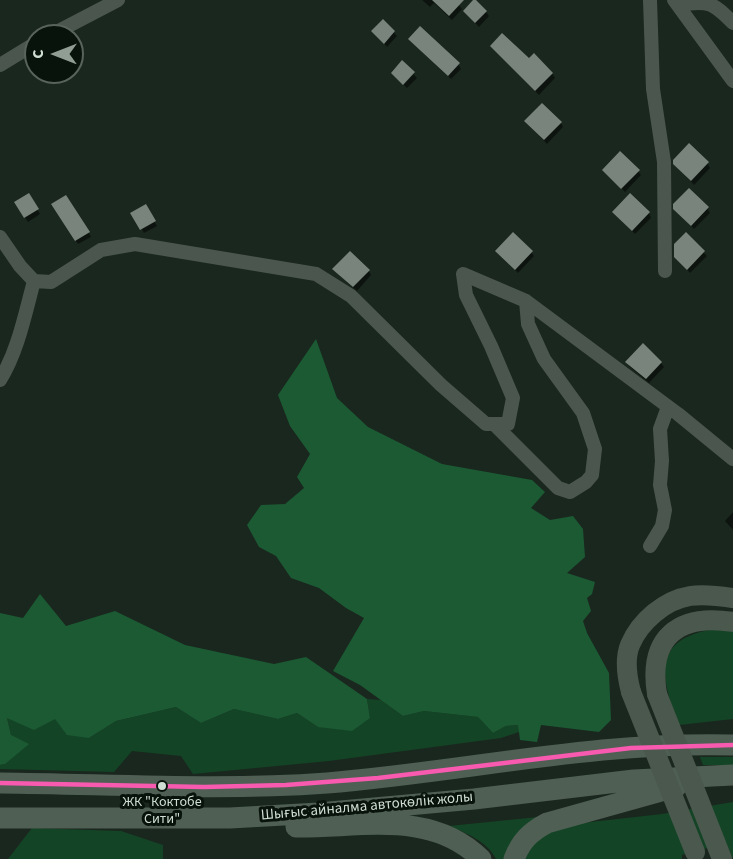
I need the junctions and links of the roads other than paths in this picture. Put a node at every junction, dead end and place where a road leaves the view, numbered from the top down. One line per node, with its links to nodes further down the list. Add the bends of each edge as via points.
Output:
1 (118, 0): 5 (street)
2 (650, 0): 10 (street, via 653,89 664,162)
3 (676, 3): 4 (street, via 708,1); 8 (street)
4 (733, 23)
5 (73, 24)
6 (24, 50): 7 (street)
7 (0, 65)
8 (733, 81)
9 (0, 237): 11 (street)
10 (665, 271)
11 (34, 281): 13 (street, via 7,369); 15 (street, via 51,282 100,250 135,244 316,274 351,296 441,385 486,424)
12 (526, 301): 14 (street); 15 (street, via 463,274 466,295 513,398 508,424); 15 (street, via 528,324 544,359 583,413 594,449 592,476 570,492 558,488)
13 (0, 380)
14 (668, 407): 16 (street); 17 (street, via 660,429 660,485 665,510 662,526)
15 (494, 424)
16 (733, 459)
17 (650, 546)
18 (733, 598): 27 (main road, bridge, via 690,597 653,613 630,645 627,661 630,692)
19 (733, 622): 30 (main road, bridge, via 705,620 678,628 666,638 654,664 657,694)
20 (733, 736): 21 (main road)
21 (687, 744): 22 (main road); 24 (main road, via 627,747 268,787)
22 (733, 745)
23 (726, 775): 26 (main road, Шығыс айналма автокөлік жолы); 29 (main road, via 547,823 520,844)
24 (0, 783)
25 (0, 818): 26 (main road, Шығыс айналма автокөлік жолы)
26 (230, 818): 28 (main road, via 294,827 419,826 453,837)
27 (696, 857)
28 (481, 859)
29 (514, 859)
30 (722, 859)

